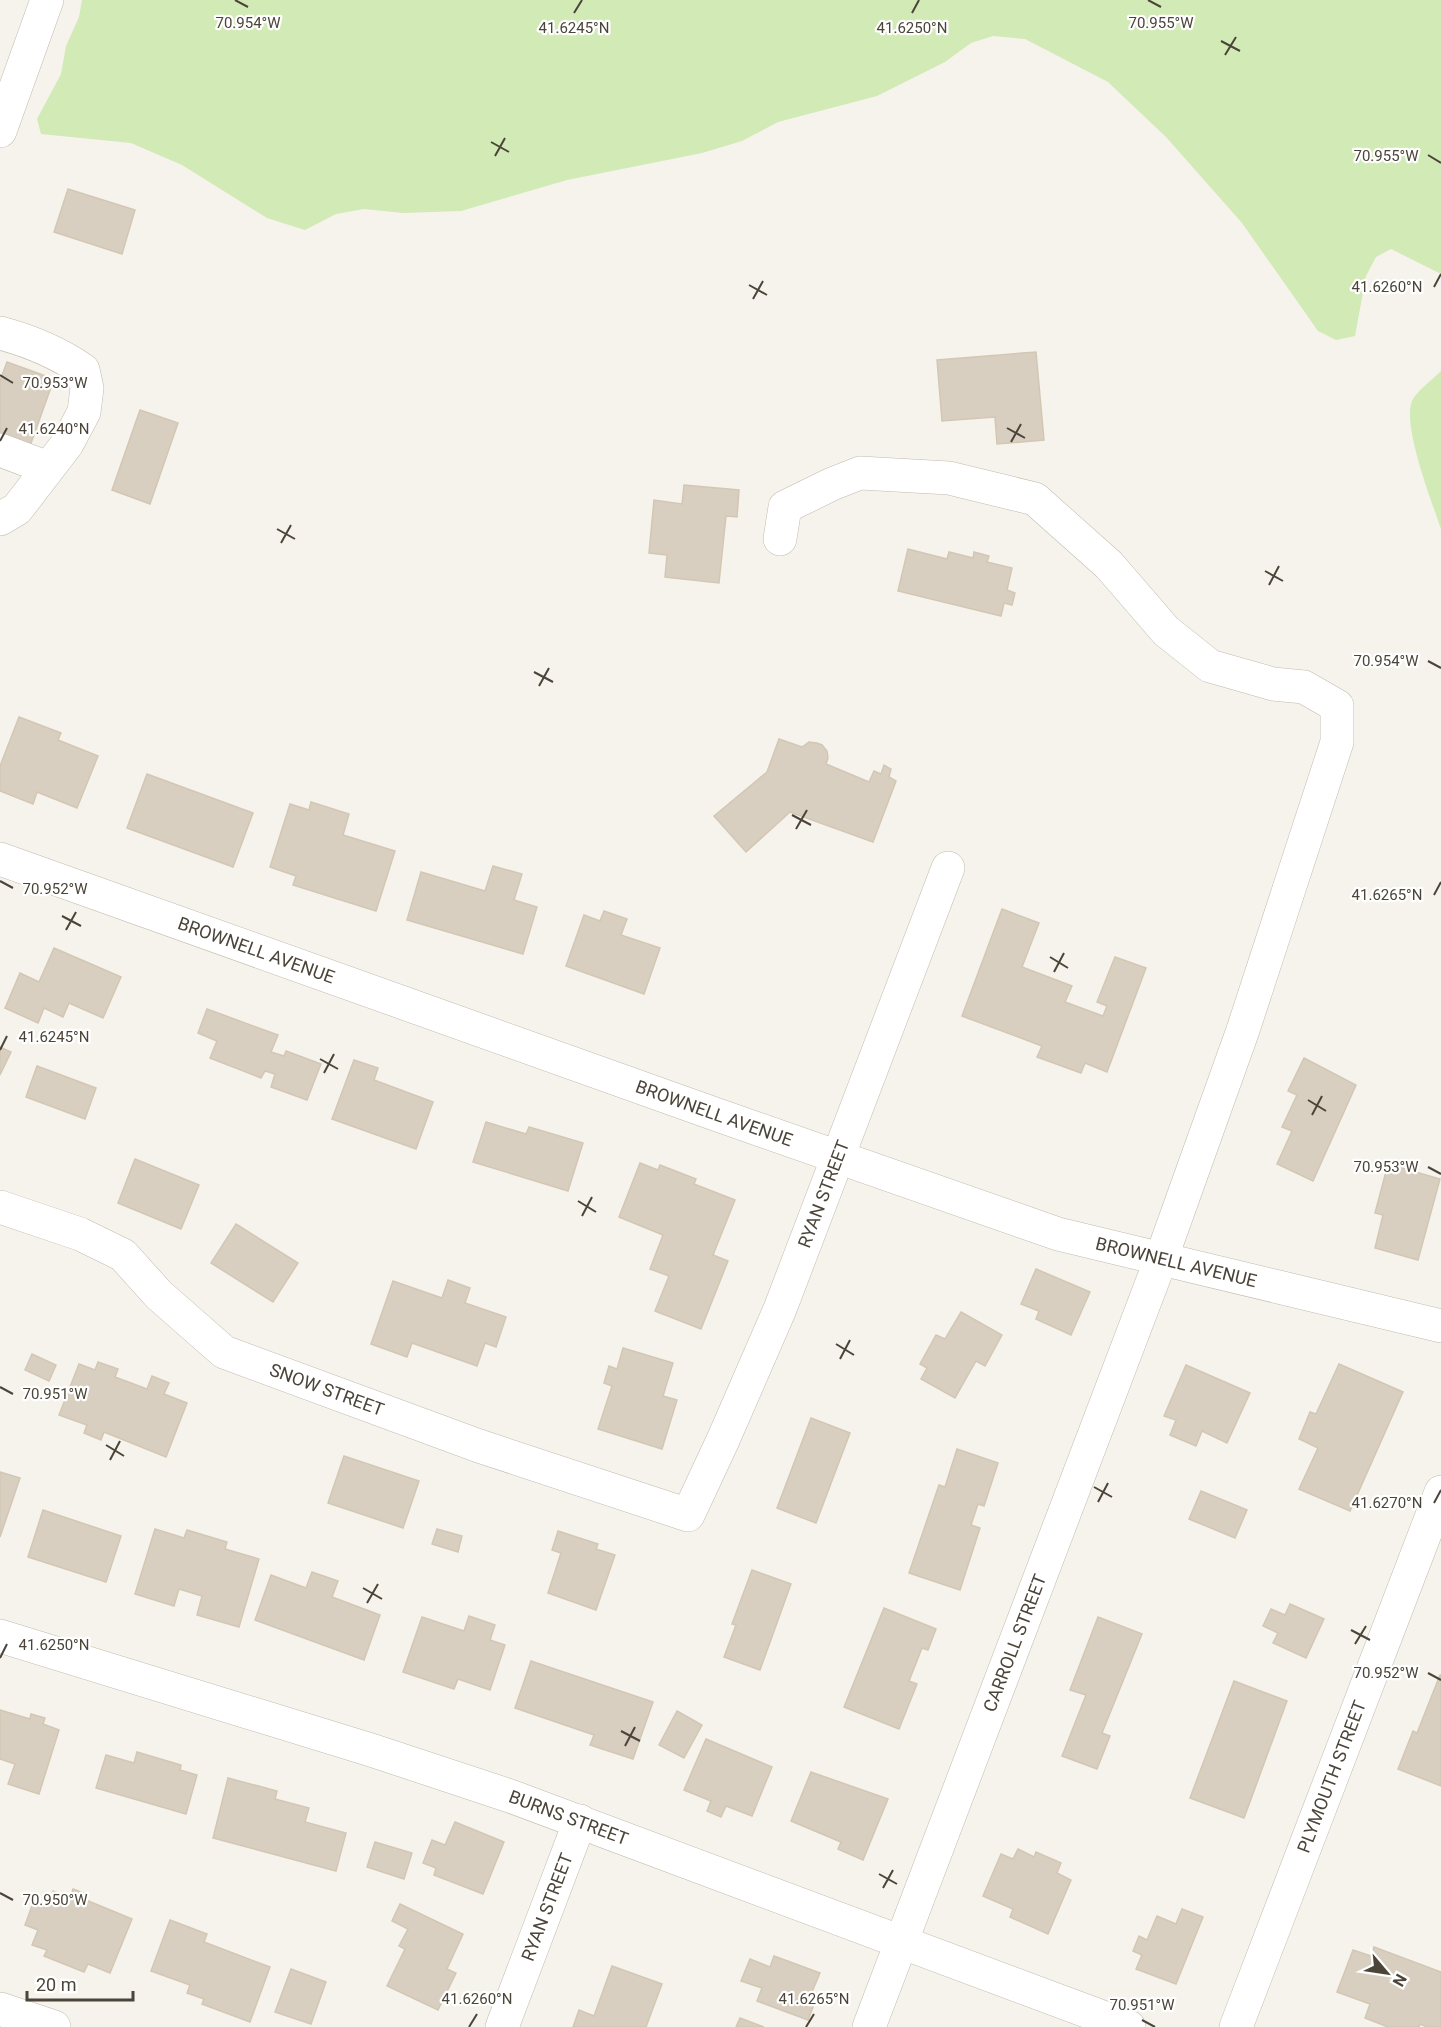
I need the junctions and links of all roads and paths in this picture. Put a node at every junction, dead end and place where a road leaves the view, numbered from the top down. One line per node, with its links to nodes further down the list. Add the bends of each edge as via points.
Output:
1 (47, 0): 2 (street)
2 (0, 131)
3 (0, 333): 5 (street, via 33,342 83,370 87,388 84,412 67,444)
4 (0, 450): 5 (street)
5 (48, 468): 6 (street, via 17,509)
6 (0, 519)
7 (780, 539): 12 (street, CARROLL STREET, via 785,507 860,473 949,478 1035,499 1109,565 1166,631 1210,666 1273,684 1304,687 1337,706 1337,742 1243,1030)
8 (0, 859): 10 (street, BROWNELL AVENUE)
9 (948, 868): 10 (street, RYAN STREET)
10 (837, 1156): 12 (street, BROWNELL AVENUE, via 1058,1234); 15 (street, RYAN STREET, via 766,1341)
11 (0, 1207): 15 (street, SNOW STREET, via 80,1234 123,1255 159,1295 224,1352 479,1446)
12 (1161, 1259): 13 (street, BROWNELL AVENUE); 18 (street, CARROLL STREET)
13 (1441, 1326)
14 (1441, 1492): 24 (street, PLYMOUTH STREET)
15 (688, 1515)
16 (0, 1636): 17 (street, BURNS STREET, via 371,1750)
17 (580, 1821): 18 (street, BURNS STREET); 21 (street, RYAN STREET)
18 (902, 1941): 22 (street, CARROLL STREET); 23 (street, BURNS STREET)
19 (0, 2009): 20 (street)
20 (54, 2027)
21 (502, 2027)
22 (869, 2027)
23 (1129, 2027)
24 (1236, 2027)

